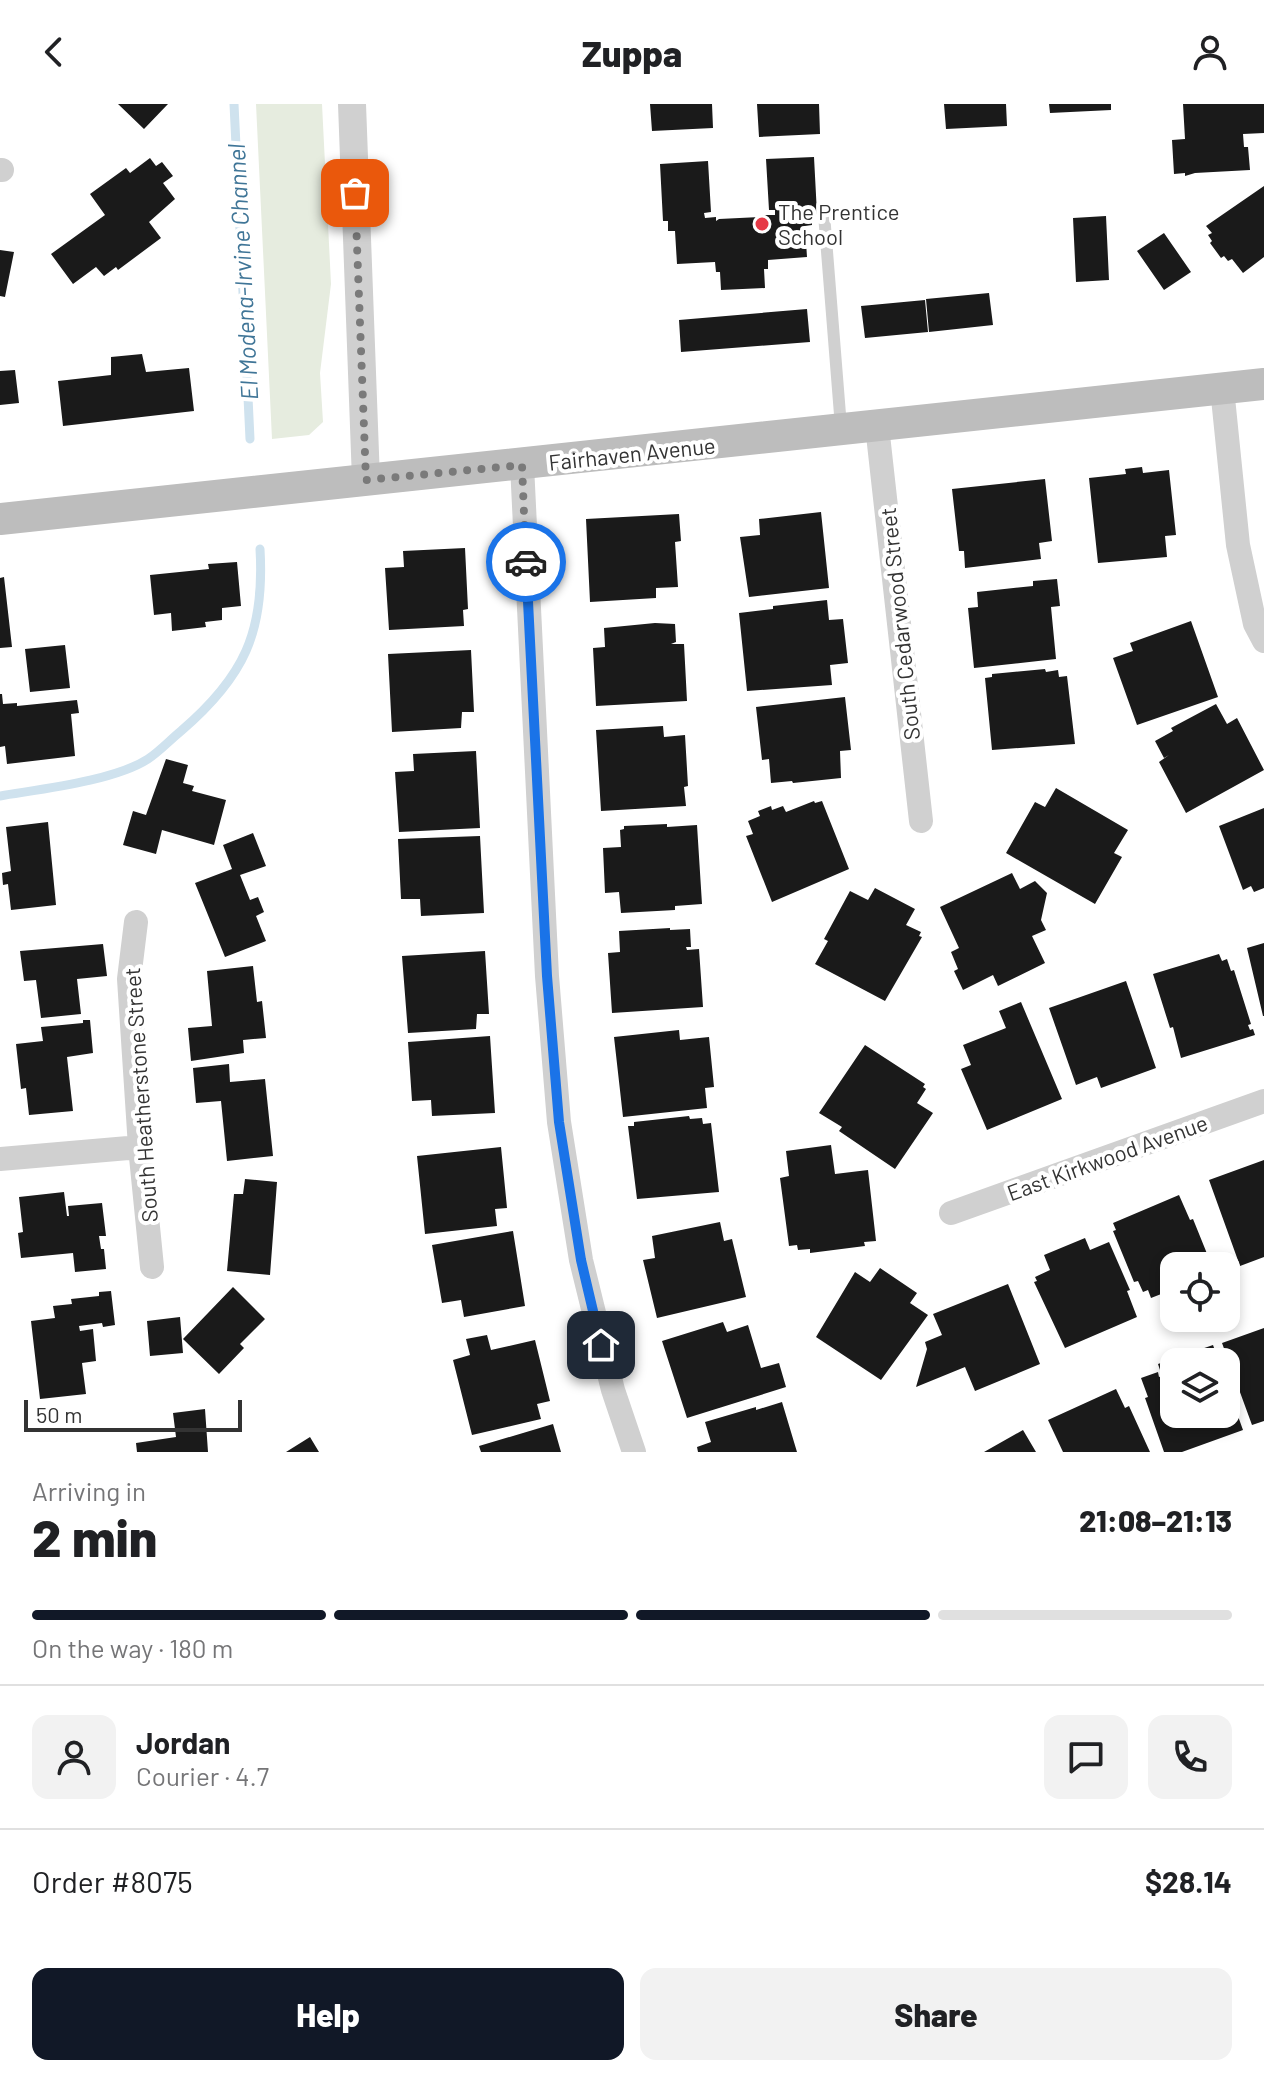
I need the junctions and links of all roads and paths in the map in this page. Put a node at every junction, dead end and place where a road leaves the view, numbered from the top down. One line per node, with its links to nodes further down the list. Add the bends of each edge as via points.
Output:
1 (352, 104): 8 (street)
2 (824, 214): 6 (lane)
3 (1264, 384): 4 (main road, Fairhaven Avenue)
4 (1222, 388): 5 (main road, Fairhaven Avenue); 10 (street, via 1238,545 1255,624)
5 (877, 426): 6 (main road, Fairhaven Avenue); 11 (street, South Cedarwood Street)
6 (841, 430): 7 (main road, Fairhaven Avenue)
7 (522, 465): 8 (main road, Fairhaven Avenue); 18 (street, via 559,1122 581,1260)
8 (366, 480): 9 (main road, Fairhaven Avenue)
9 (0, 519)
10 (1264, 641)
11 (921, 821)
12 (136, 922): 14 (street, South Heatherstone Street, via 129,979)
13 (1264, 1101): 16 (street, East Kirkwood Avenue)
14 (140, 1147): 15 (street); 17 (street, South Heatherstone Street)
15 (0, 1159)
16 (951, 1213)
17 (152, 1267)
18 (634, 1452)

